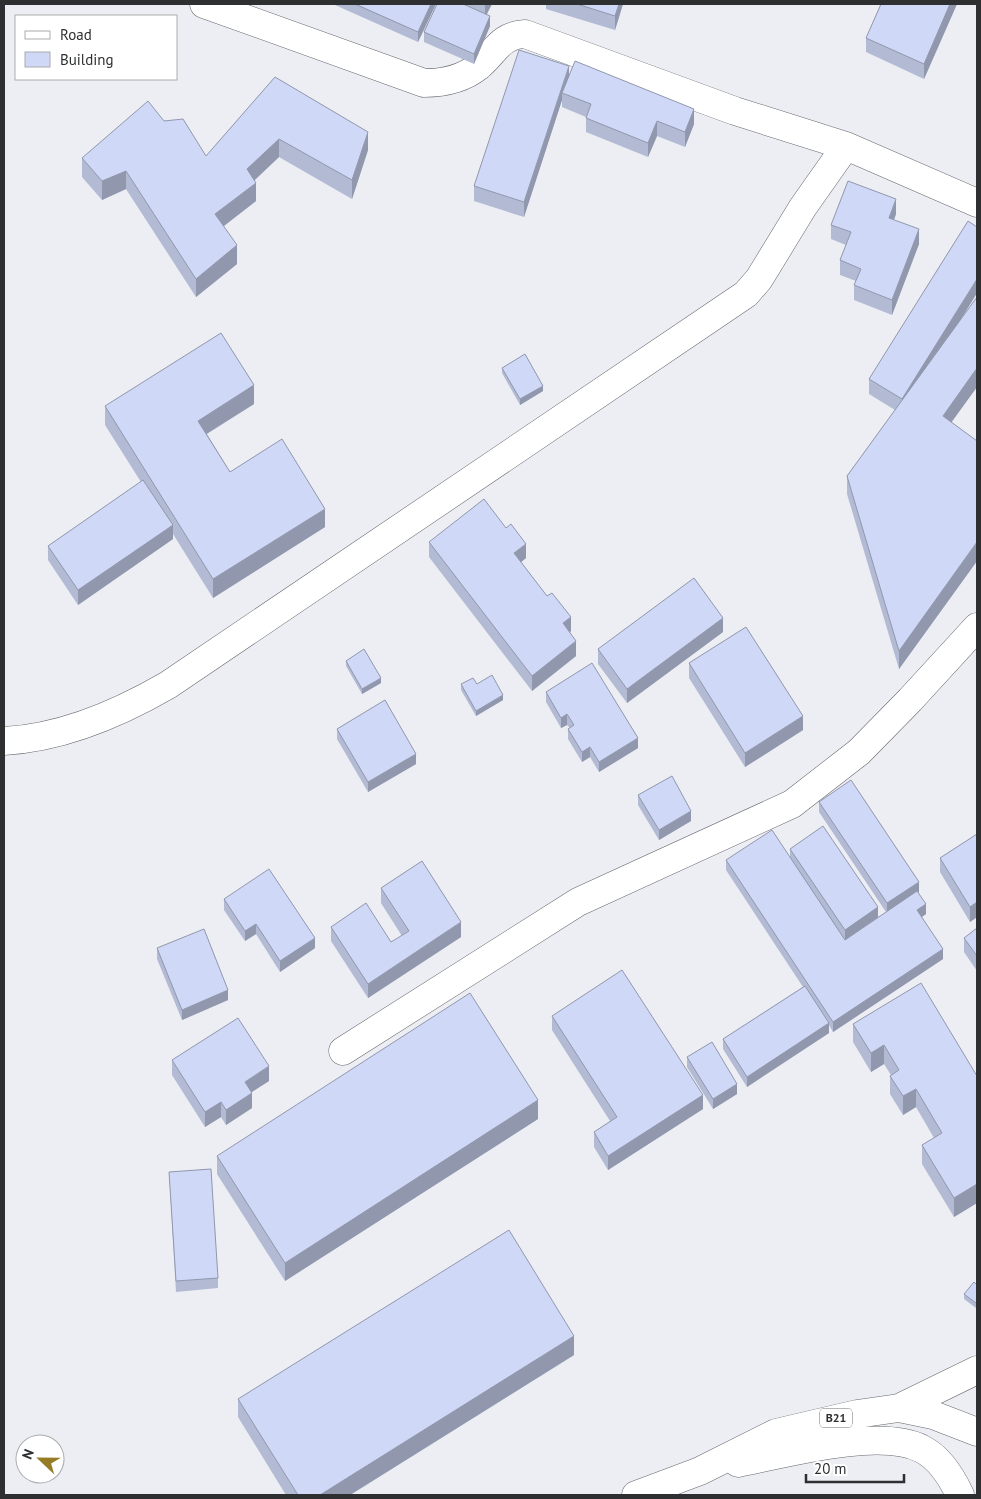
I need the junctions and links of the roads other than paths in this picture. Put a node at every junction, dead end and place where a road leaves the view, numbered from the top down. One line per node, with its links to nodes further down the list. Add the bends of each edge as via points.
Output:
1 (204, 4): 2 (main road, via 424,83 447,81 466,74 478,67 506,38 525,34 735,112)
2 (846, 146): 3 (main road); 5 (main road, via 746,294 168,684 109,715 33,739)
3 (977, 204)
4 (977, 627): 6 (main road, via 858,752 792,804 578,902)
5 (4, 741)
6 (343, 1051)
7 (977, 1370): 8 (main road, B21)
8 (899, 1408): 9 (main road, B21, via 932,1415); 10 (main road, B21, via 776,1433)
9 (977, 1432)
10 (700, 1471): 11 (main road, B21); 12 (main road, B21, via 811,1447 860,1441 909,1443 924,1450 943,1467)
11 (636, 1495)
12 (960, 1495)

